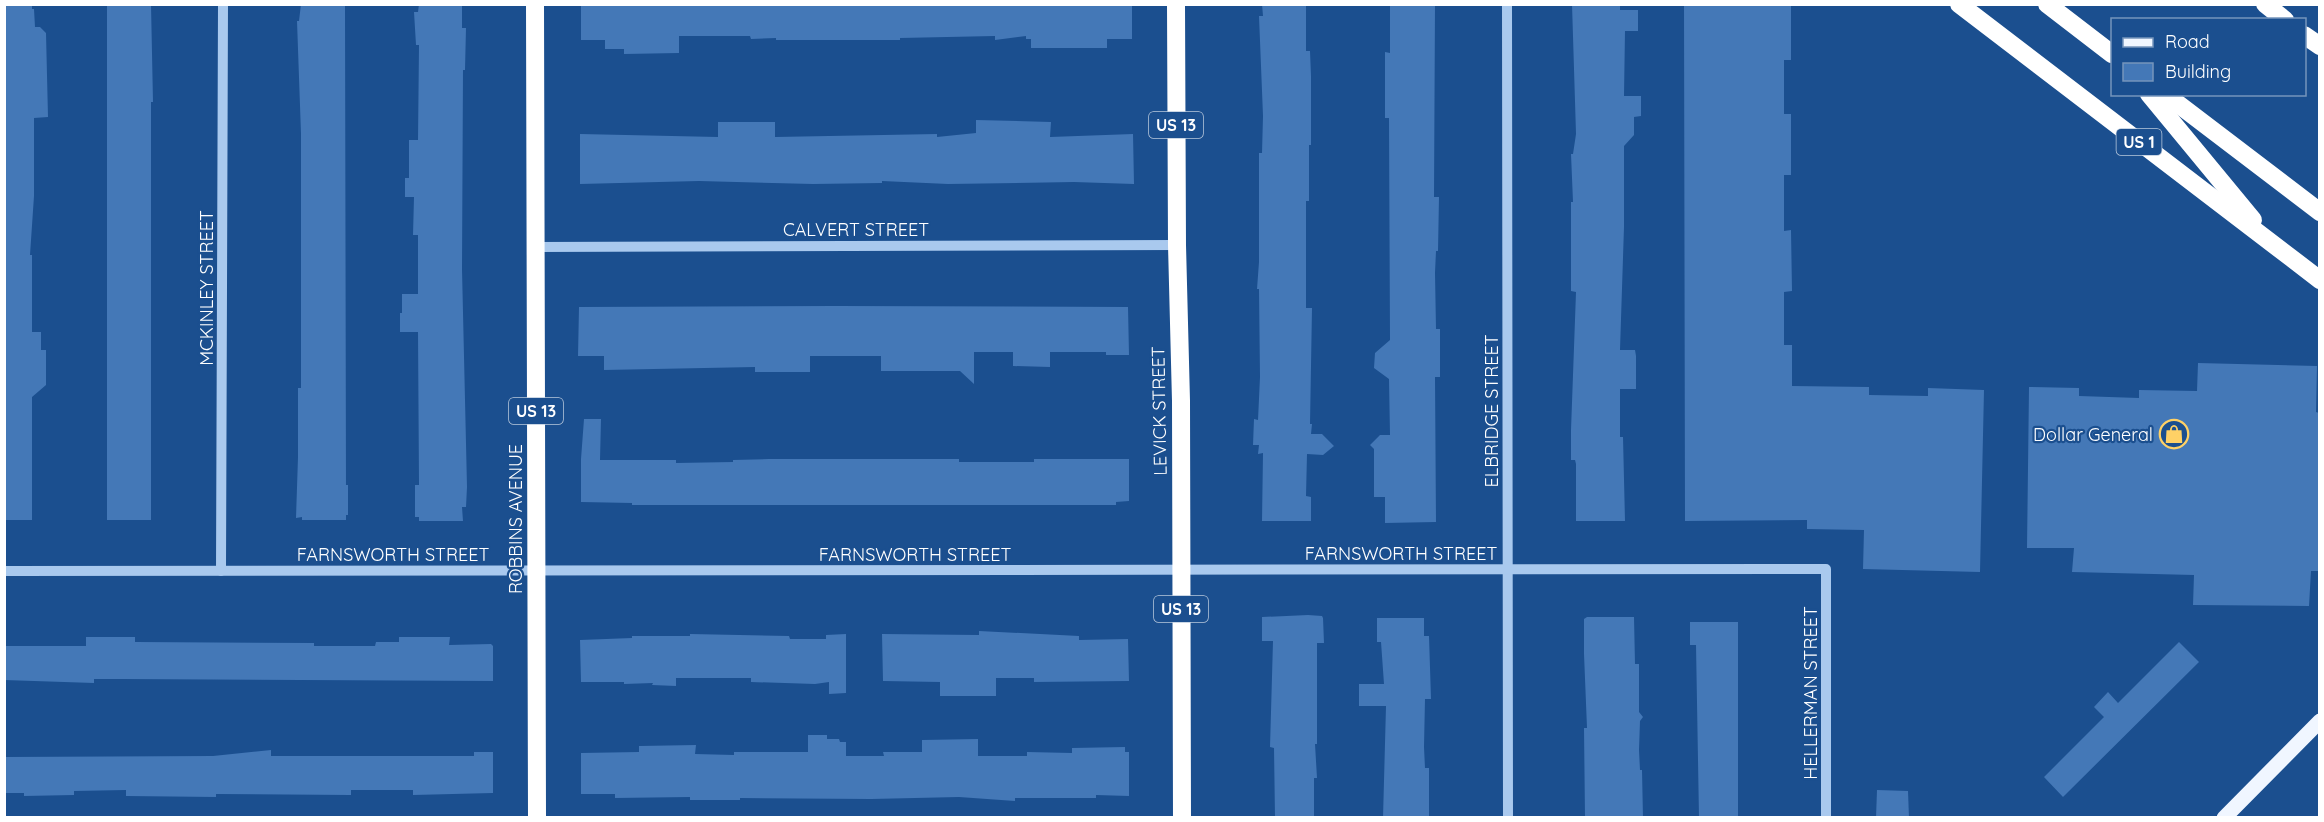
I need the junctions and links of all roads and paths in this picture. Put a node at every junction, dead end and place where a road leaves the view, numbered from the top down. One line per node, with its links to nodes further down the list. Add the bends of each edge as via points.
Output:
1 (223, 4): 23 (street, MCKINLEY STREET)
2 (536, 4): 17 (highway, ROBBINS AVENUE / US 13)
3 (1176, 4): 16 (highway, LEVICK STREET / US 13)
4 (1507, 4): 19 (street, ELBRIDGE STREET)
5 (1959, 4): 15 (highway, US 1)
6 (2047, 4): 11 (highway)
7 (2265, 4): 8 (highway)
8 (2282, 18)
9 (2306, 36): 10 (highway)
10 (2319, 46)
11 (2111, 53)
12 (2151, 96): 15 (highway)
13 (2168, 96): 14 (highway)
14 (2319, 212)
15 (2273, 244): 18 (highway, US 1)
16 (1176, 245): 17 (street, CALVERT STREET); 21 (highway, LEVICK STREET / US 13)
17 (536, 247): 24 (highway, ROBBINS AVENUE / US 13)
18 (2319, 280)
19 (1508, 569): 20 (street, FARNSWORTH STREET); 21 (street, FARNSWORTH STREET); 28 (street, ELBRIDGE STREET)
20 (1826, 569): 29 (street, HELLERMAN STREET)
21 (1182, 570): 24 (street, FARNSWORTH STREET); 27 (highway, LEVICK STREET / US 13)
22 (4, 571): 23 (street, FARNSWORTH STREET)
23 (221, 571): 24 (street, FARNSWORTH STREET)
24 (537, 571): 26 (highway, ROBBINS AVENUE / US 13)
25 (2319, 721): 30 (main road)
26 (537, 818)
27 (1182, 818)
28 (1508, 818)
29 (1826, 818)
30 (2224, 818)

